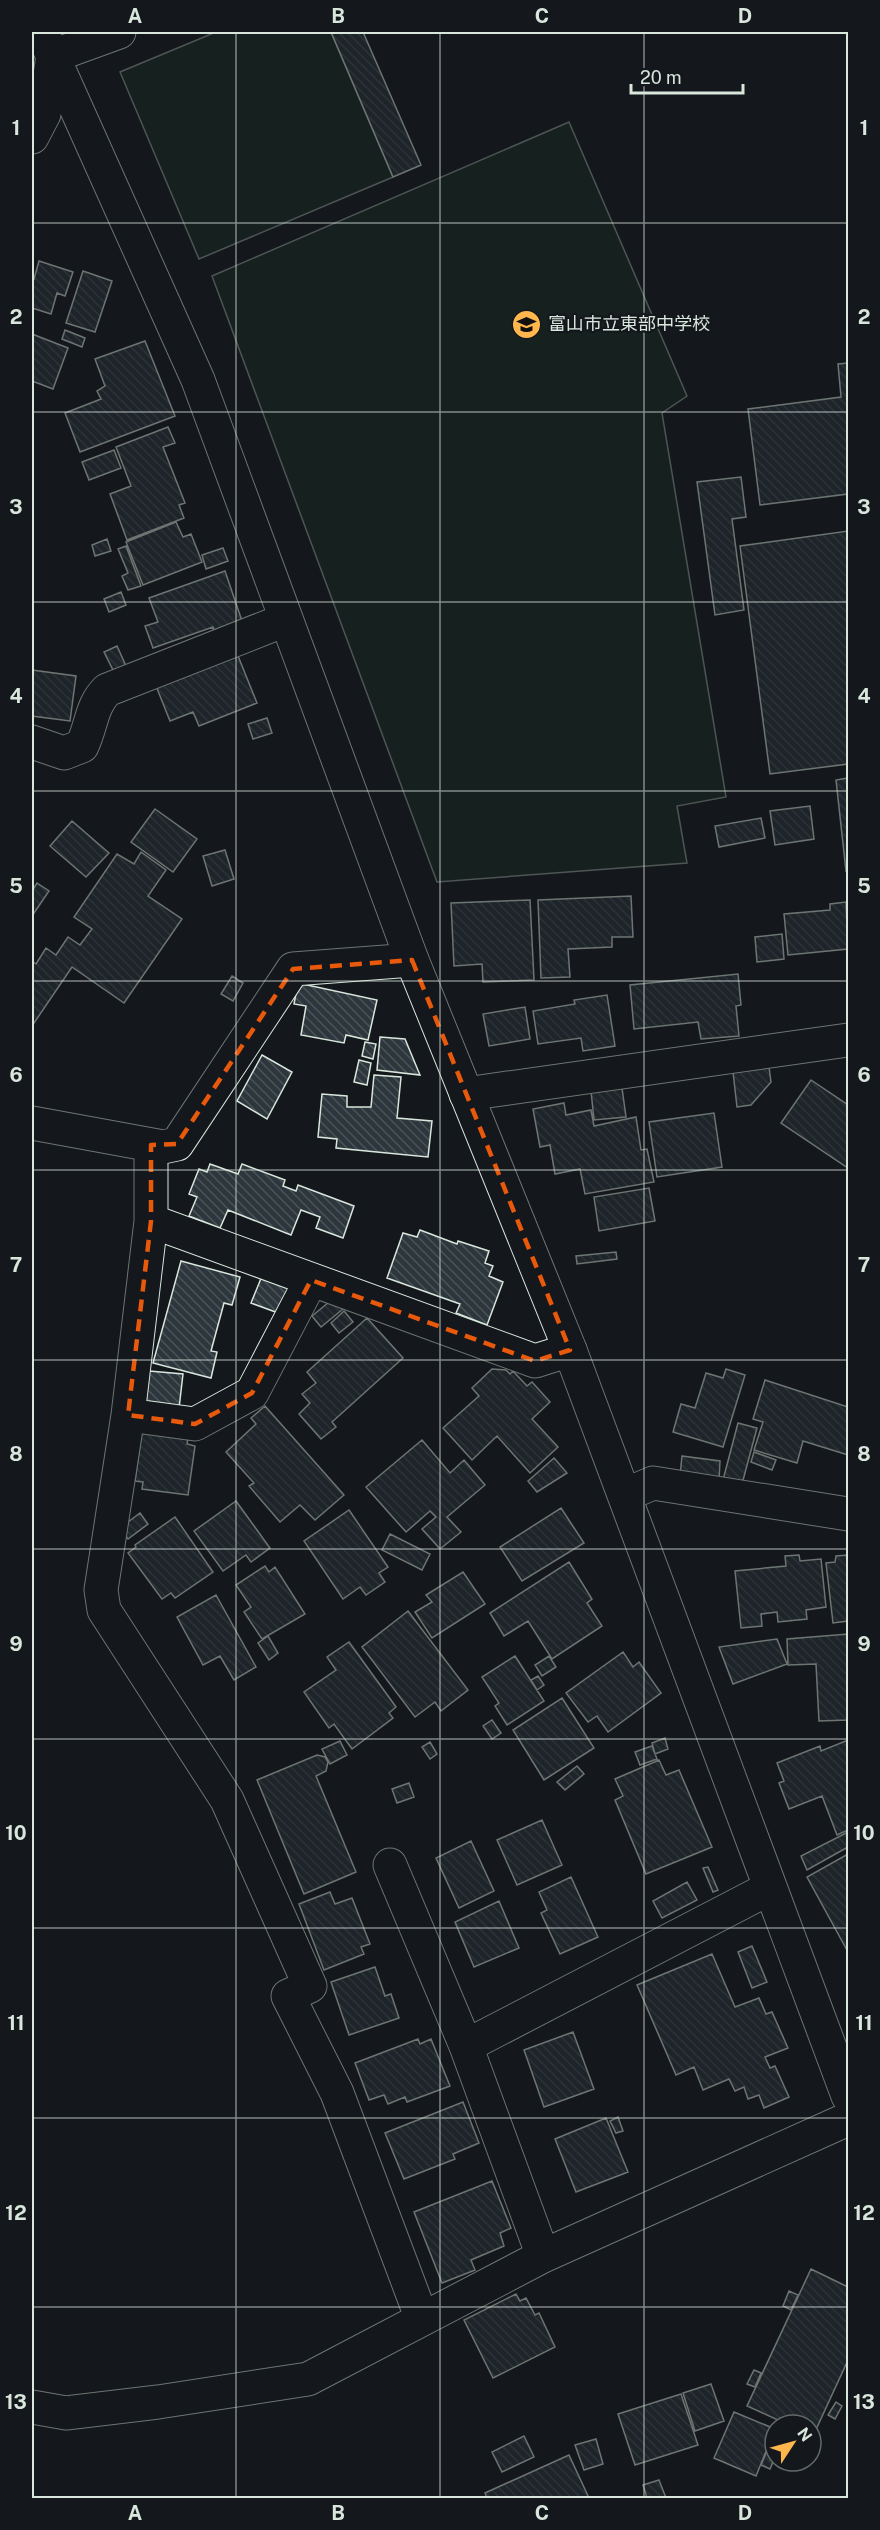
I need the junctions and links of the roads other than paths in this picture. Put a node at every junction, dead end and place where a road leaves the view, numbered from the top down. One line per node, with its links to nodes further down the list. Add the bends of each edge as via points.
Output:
1 (119, 32): 2 (street)
2 (48, 44): 3 (street, via 44,114); 4 (street, via 198,380)
3 (32, 137)
4 (285, 620): 5 (street, via 107,690 96,701 82,746 64,753); 6 (street)
5 (32, 742)
6 (412, 960): 8 (street); 10 (street, via 293,969 177,1144)
7 (849, 1040): 8 (street)
8 (466, 1094): 13 (street)
9 (32, 1123): 10 (street)
10 (151, 1145): 11 (street)
11 (151, 1221): 12 (street); 14 (street)
12 (310, 1280): 13 (street, via 535,1361); 14 (street, via 252,1393 195,1424)
13 (570, 1350): 15 (street)
14 (128, 1415): 23 (street, via 101,1590 104,1610 228,1800 310,1986 288,1996 338,2093)
15 (625, 1495): 16 (street, via 652,1484); 18 (street)
16 (849, 1514)
17 (390, 1865): 19 (street)
18 (770, 1888): 19 (street); 20 (street)
19 (466, 2046): 22 (street)
20 (849, 2096)
21 (849, 2119): 22 (street)
22 (543, 2256): 23 (street)
23 (422, 2319): 24 (street, via 308,2379 66,2413)
24 (32, 2407)

